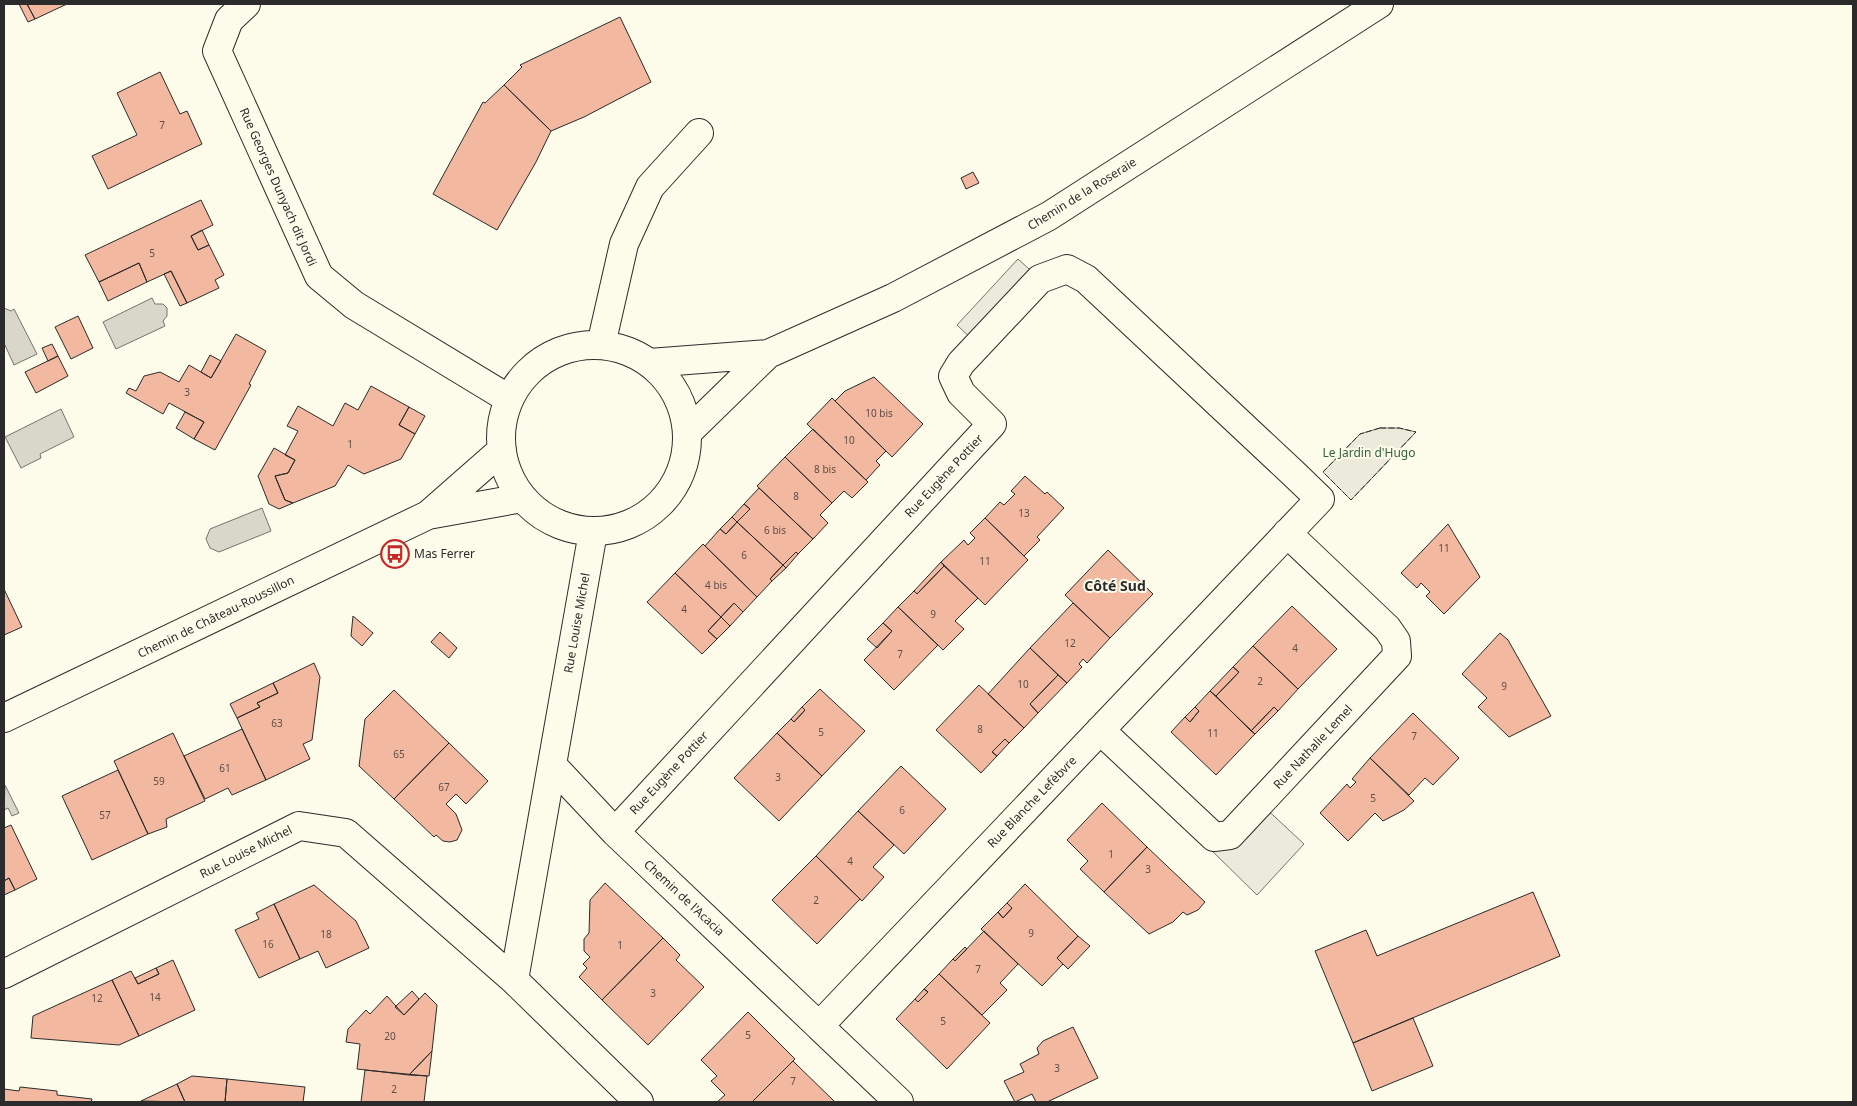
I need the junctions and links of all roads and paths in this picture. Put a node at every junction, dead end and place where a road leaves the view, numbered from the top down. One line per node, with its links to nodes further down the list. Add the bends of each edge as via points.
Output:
1 (246, 4): 7 (street, Rue Georges Dunyach dit Jordi, via 229,20 217,51 319,276 354,305)
2 (1379, 4): 5 (street, Chemin de la Roseraie, via 1049,216 893,298)
3 (699, 133): 4 (street, via 650,187 624,244)
4 (601, 345): 6 (street, via 626,351); 7 (street, via 573,348 547,357 525,375)
5 (768, 354): 6 (street, Chemin de la Roseraie); 8 (street, Chemin de la Roseraie)
6 (649, 362): 8 (street, via 668,382 682,406)
7 (509, 398): 9 (street, via 502,424)
8 (688, 432): 13 (street, via 685,463 667,497 651,513 623,528)
9 (502, 450): 10 (street, via 509,475); 12 (street, Chemin de Château-Roussillon)
10 (522, 498): 12 (street, Chemin de Château-Roussillon); 13 (street, via 542,516 566,528)
11 (1320, 499): 14 (street, Rue Blanche Lefèbvre); 18 (street, Rue Eugène Pottier, via 1086,279 1067,269 1040,279 953,376 961,393 992,424)
12 (428, 515): 15 (street, Chemin de Château-Roussillon)
13 (592, 532): 17 (street, Rue Louise Michel)
14 (1287, 533): 16 (street, Rue Blanche Lefèbvre); 16 (street, Rue Nathalie Lemel, via 1387,628 1396,642 1397,656 1230,835 1214,837)
15 (4, 718)
16 (1100, 730): 21 (street, Rue Blanche Lefèbvre)
17 (553, 766): 18 (street, Chemin de l'Acacia); 20 (street, Rue Louise Michel)
18 (615, 832): 21 (street, Chemin de l'Acacia)
19 (4, 974): 20 (street, Rue Louise Michel, via 299,826 346,833)
20 (514, 980): 22 (street, Rue Louise Michel)
21 (819, 1026): 23 (street)
22 (639, 1102)
23 (899, 1102)

